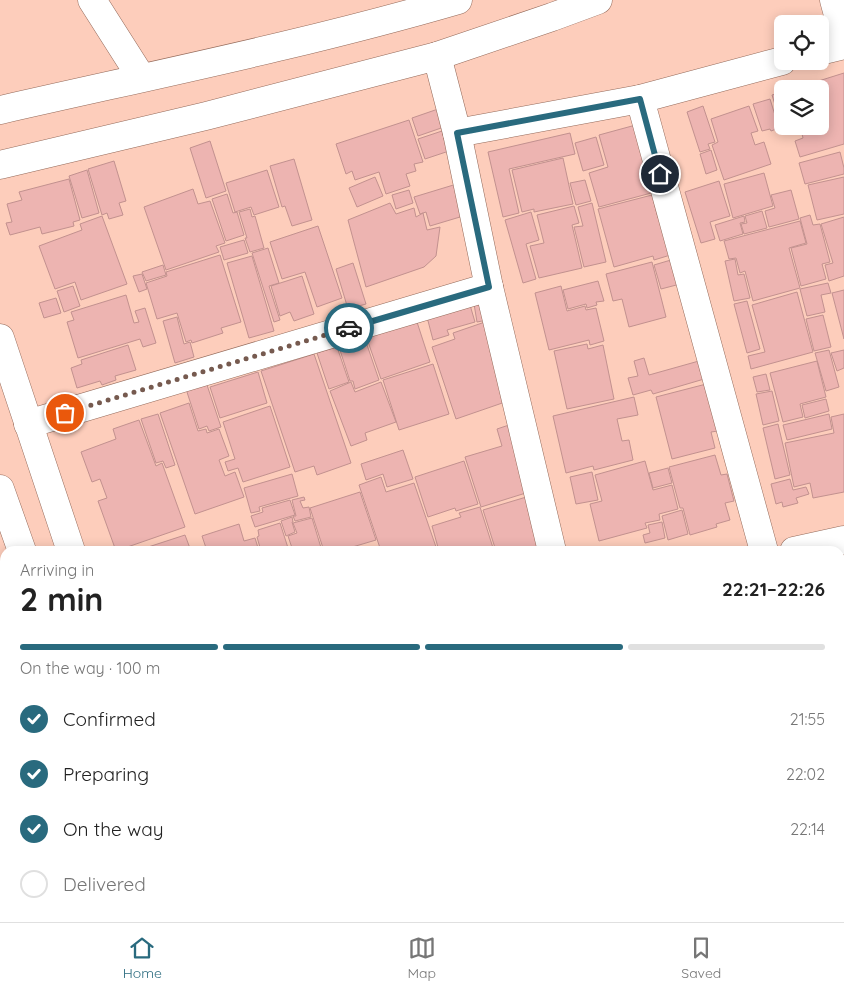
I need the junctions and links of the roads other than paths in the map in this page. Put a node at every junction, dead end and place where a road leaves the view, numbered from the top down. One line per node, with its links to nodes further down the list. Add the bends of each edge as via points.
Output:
1 (92, 0): 10 (street)
2 (458, 0): 10 (street, via 299,42)
3 (598, 0): 8 (street)
4 (834, 0): 5 (street)
5 (844, 38)
6 (844, 45): 7 (street)
7 (829, 49)
8 (437, 56): 13 (street); 14 (street)
9 (774, 63): 11 (street)
10 (141, 77): 12 (street)
11 (640, 99): 13 (street); 23 (street)
12 (0, 110)
13 (457, 133): 15 (street)
14 (0, 166)
15 (489, 287): 17 (street); 22 (street)
16 (0, 338): 17 (street)
17 (28, 424): 21 (street)
18 (0, 489): 20 (street)
19 (844, 540): 24 (street)
20 (20, 546)
21 (69, 546)
22 (551, 546)
23 (763, 546)
24 (817, 546)

